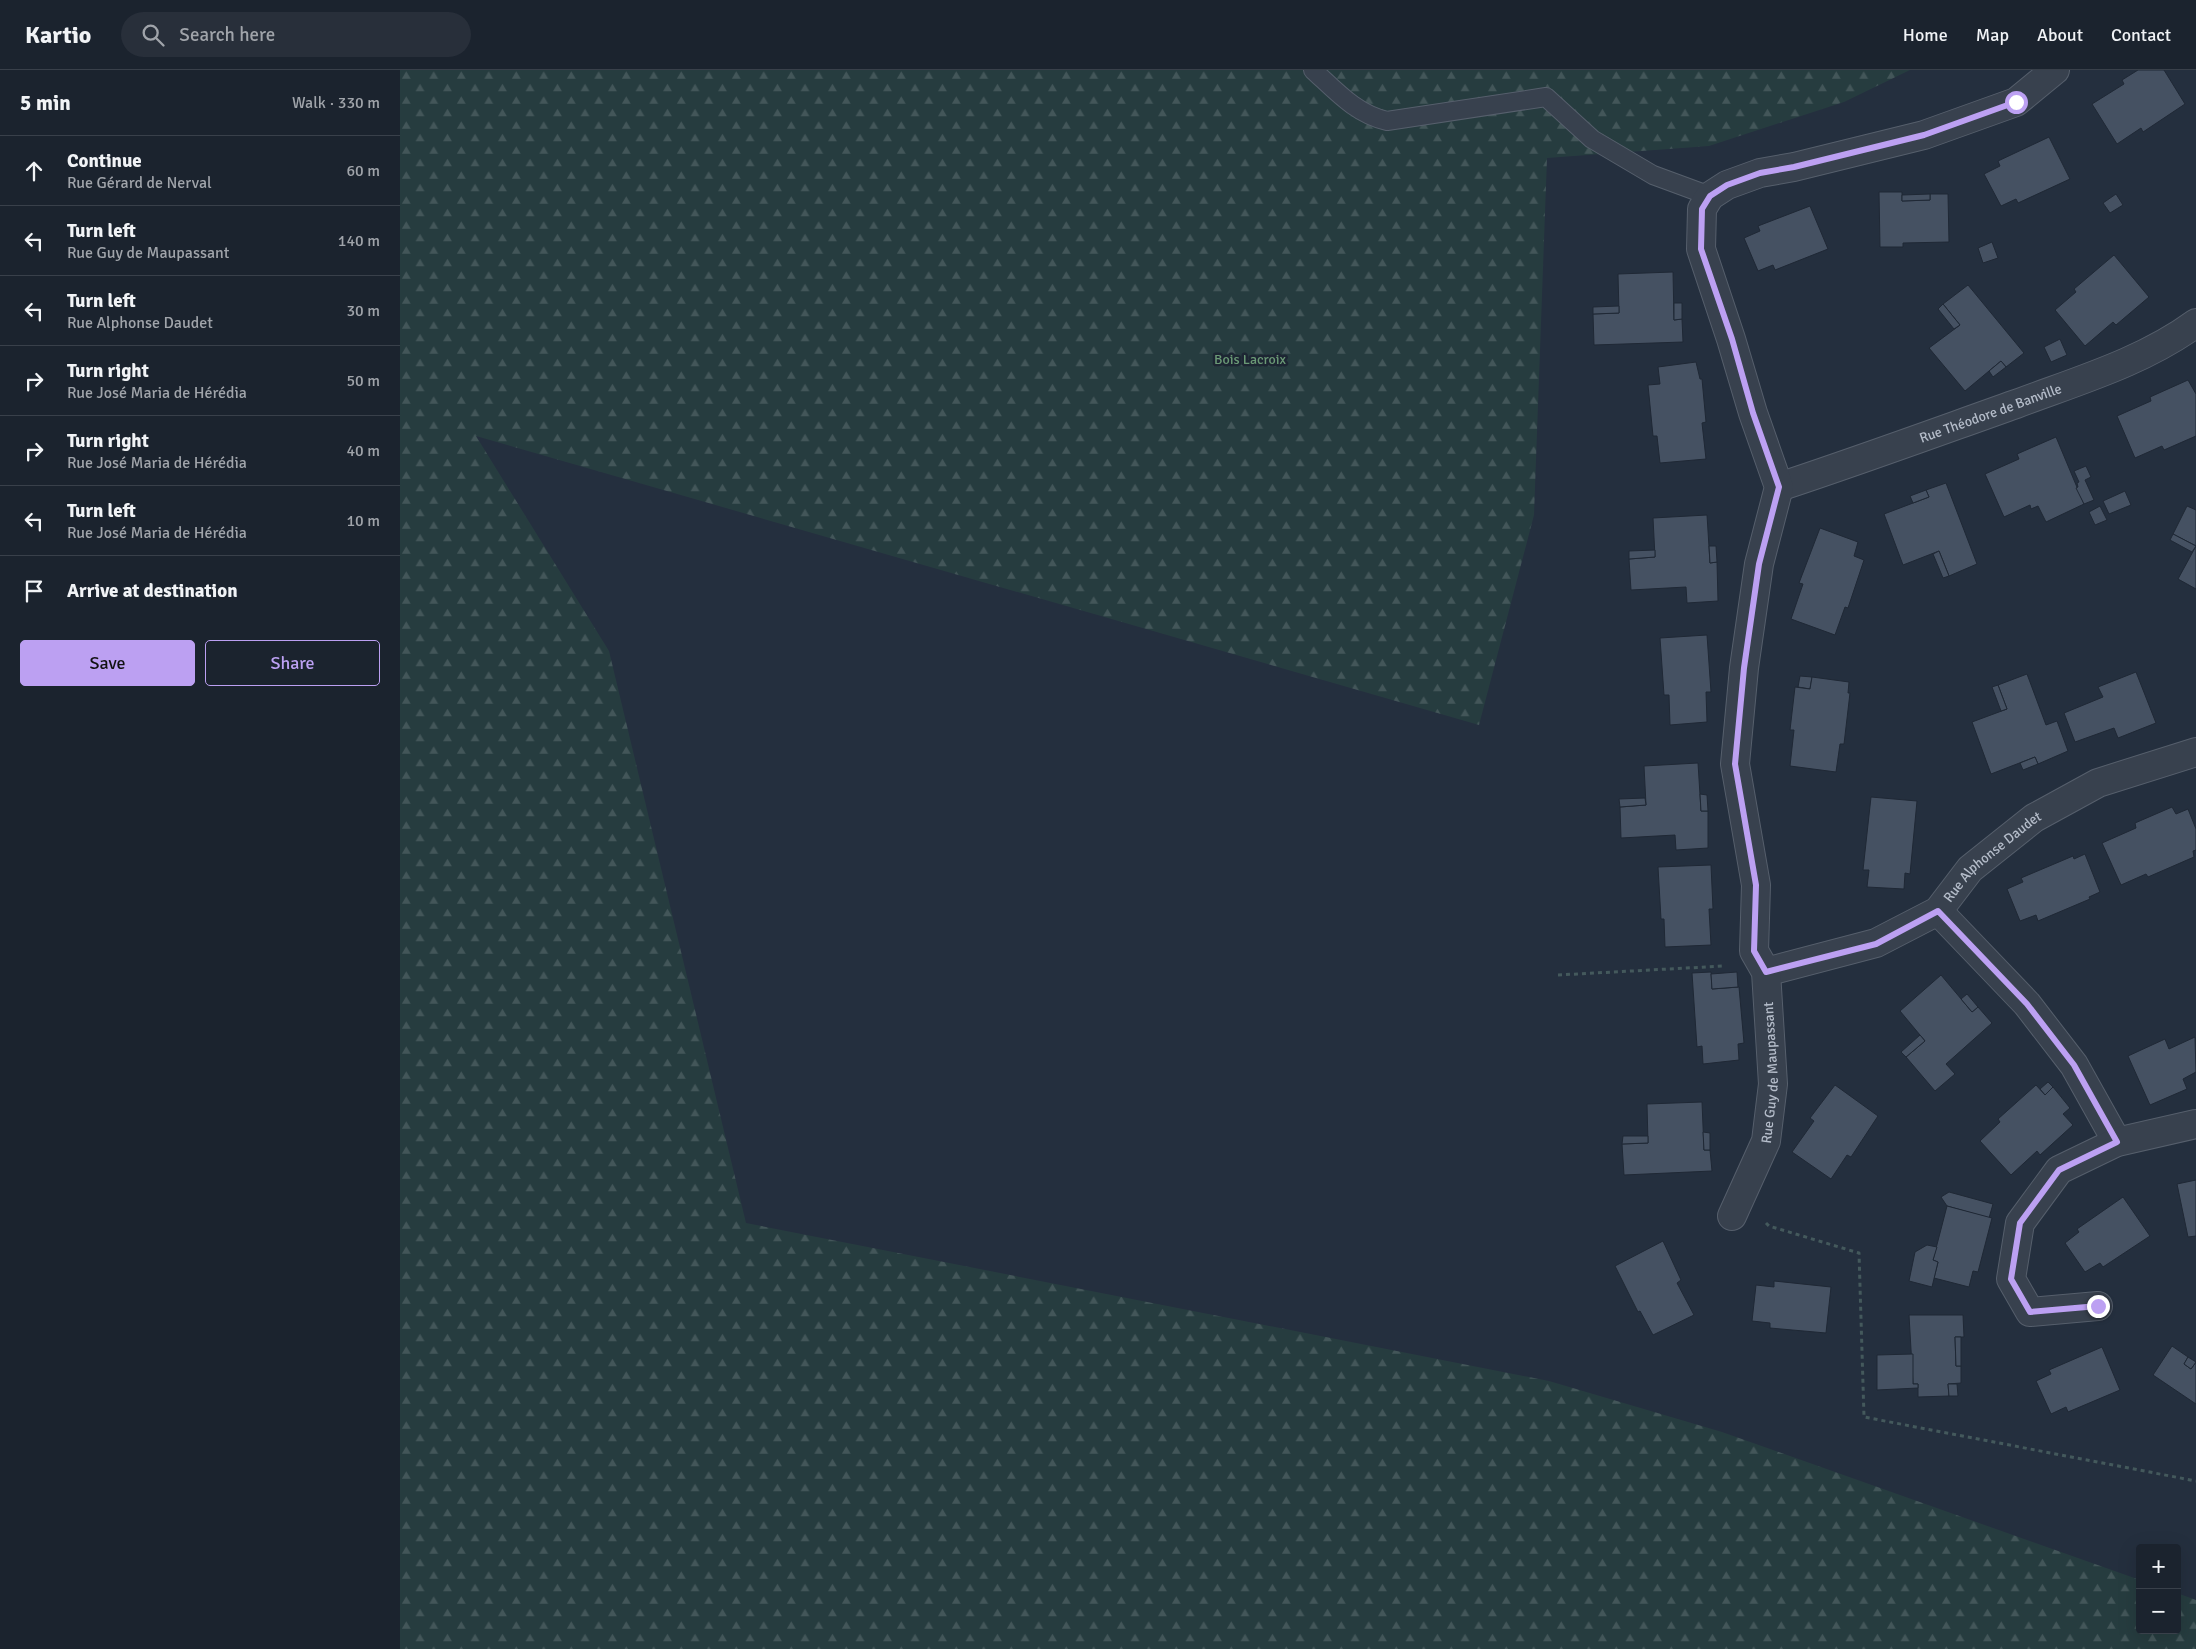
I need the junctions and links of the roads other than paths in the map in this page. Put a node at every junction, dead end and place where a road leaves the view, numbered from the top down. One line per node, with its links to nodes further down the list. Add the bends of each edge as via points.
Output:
1 (1313, 70): 3 (lane, via 1355,108 1387,121 1546,97 1592,139 1653,175)
2 (2054, 70): 3 (street, via 2016,102 1924,135 1760,173 1727,185)
3 (1710, 196): 5 (street, via 1702,209 1701,249)
4 (2196, 324): 5 (street, Rue Théodore de Banville, via 2159,347 2077,381)
5 (1779, 487): 8 (street, Rue Guy de Maupassant, via 1759,564 1744,668 1735,764 1756,885 1754,951)
6 (2196, 752): 7 (street, Rue Alphonse Daudet, via 2098,783 2034,818 1970,868)
7 (1938, 911): 8 (street, Rue Alphonse Daudet, via 1876,944); 10 (street, via 2027,1004 2074,1065)
8 (1764, 968): 11 (street, Rue Guy de Maupassant, via 1773,1084 1766,1141)
9 (2196, 1124): 10 (street)
10 (2117, 1142): 12 (street, via 2059,1170 2020,1223 2011,1279 2030,1312)
11 (1736, 1207)
12 (2098, 1306)

